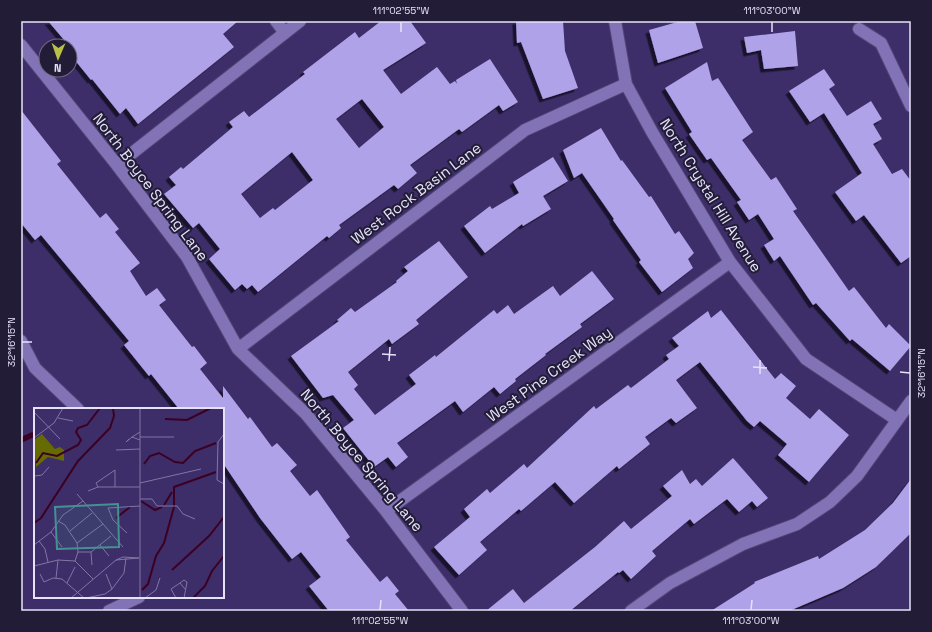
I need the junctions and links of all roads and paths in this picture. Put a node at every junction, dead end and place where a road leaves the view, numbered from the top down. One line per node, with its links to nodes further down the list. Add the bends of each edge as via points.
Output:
1 (276, 21): 5 (street)
2 (300, 21): 5 (street)
3 (615, 21): 7 (street, North Crystal Hill Avenue)
4 (859, 29): 8 (street, via 881,43)
5 (285, 33): 9 (street)
6 (21, 45): 9 (street, North Boyce Spring Lane)
7 (626, 84): 10 (street, North Crystal Hill Avenue); 12 (street, West Rock Basin Lane, via 525,130)
8 (911, 106)
9 (117, 165): 12 (street, North Boyce Spring Lane, via 187,257)
10 (730, 262): 15 (street, North Crystal Hill Avenue, via 806,359); 16 (street, West Pine Creek Way)
11 (21, 341): 14 (street, via 35,368)
12 (238, 349): 16 (street, North Boyce Spring Lane, via 306,414)
13 (911, 401): 15 (street)
14 (77, 408)
15 (897, 420): 20 (street, via 857,476 830,502 797,524 743,544 670,583)
16 (386, 511): 19 (street, North Boyce Spring Lane)
17 (137, 598): 18 (street)
18 (109, 611)
19 (462, 611)
20 (631, 611)

